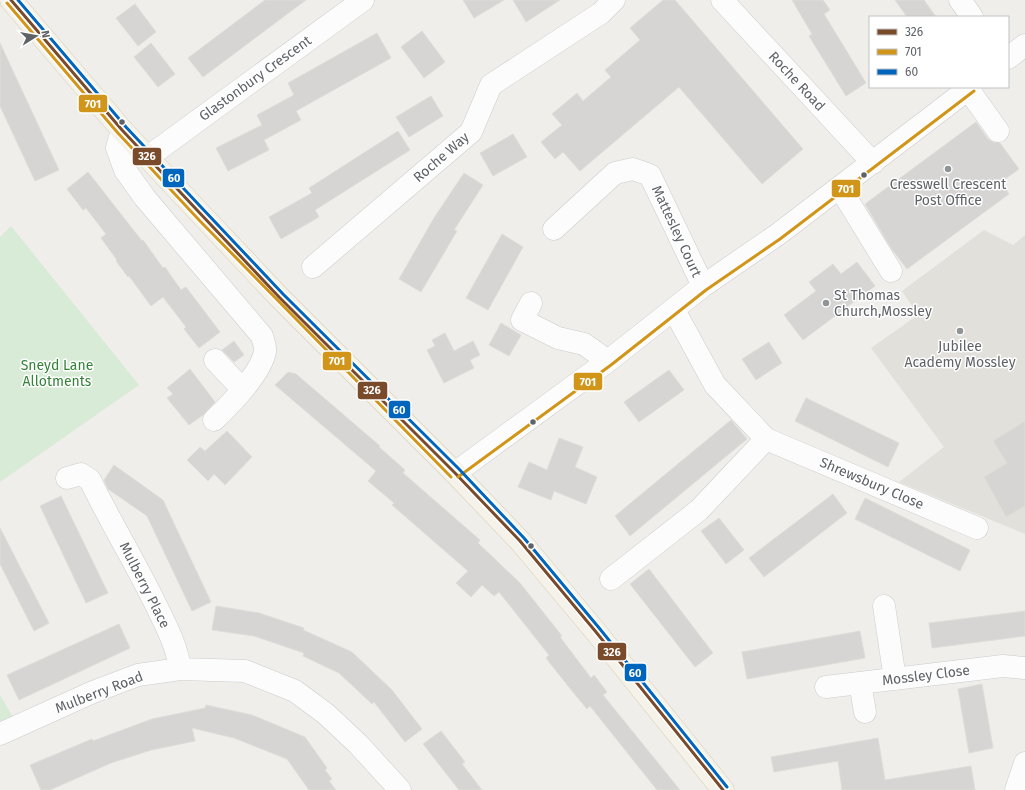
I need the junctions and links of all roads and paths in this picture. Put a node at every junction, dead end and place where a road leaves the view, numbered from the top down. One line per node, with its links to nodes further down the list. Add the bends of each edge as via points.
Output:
1 (11, 0): 10 (main road)
2 (363, 0): 12 (street, Glastonbury Crescent)
3 (614, 0): 16 (street, Roche Way, via 600,13 491,85 472,132)
4 (722, 0): 13 (street, Roche Road)
5 (960, 0): 6 (street)
6 (971, 16)
7 (1025, 45): 8 (street)
8 (1009, 57)
9 (969, 88): 11 (street); 13 (street)
10 (122, 130): 12 (main road); 23 (street, via 117,148 125,170 145,198 262,336 266,349 262,364)
11 (998, 131)
12 (148, 157): 26 (main road, via 279,297)
13 (873, 163): 14 (street)
14 (840, 188): 17 (street); 18 (street)
15 (554, 229): 18 (street, Mattesley Court, via 615,173 633,169 650,174)
16 (313, 267)
17 (891, 271)
18 (703, 286): 20 (street)
19 (531, 303): 22 (street, via 522,320 558,338 584,344)
20 (674, 310): 22 (street); 25 (street, Shrewsbury Close, via 715,385)
21 (215, 360): 23 (street)
22 (608, 361): 26 (street)
23 (242, 389): 24 (street, via 233,402)
24 (214, 420)
25 (766, 439): 28 (street, Shrewsbury Close); 29 (street, via 699,510)
26 (455, 473): 39 (main road, via 520,541)
27 (66, 478): 32 (street, Mulberry Place, via 81,474 90,480 171,636 178,652)
28 (977, 528)
29 (617, 569)
30 (884, 606): 33 (street)
31 (1025, 668): 33 (street, Mossley Close, via 1003,666)
32 (180, 669): 37 (street, Mulberry Road, via 132,677); 38 (street, Mulberry Road, via 245,671 295,691 326,714)
33 (895, 679): 34 (street, Mossley Close)
34 (860, 684): 35 (street, Mossley Close); 36 (street)
35 (826, 687)
36 (865, 712)
37 (0, 734)
38 (400, 790)
39 (723, 790)

